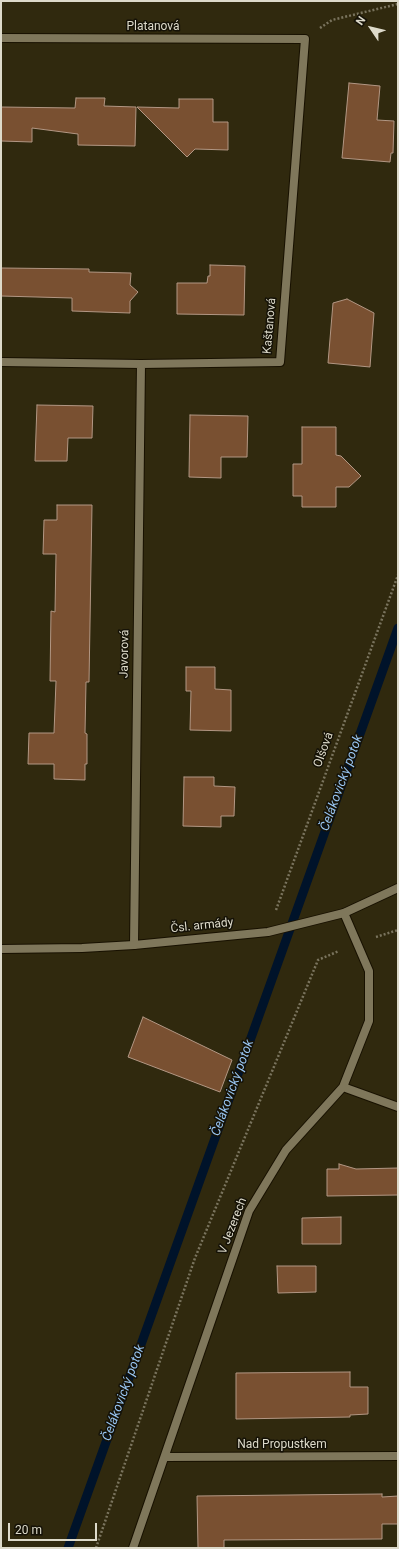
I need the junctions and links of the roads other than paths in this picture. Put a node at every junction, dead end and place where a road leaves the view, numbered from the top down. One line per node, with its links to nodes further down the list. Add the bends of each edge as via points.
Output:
1 (1, 38): 2 (street, Platanová)
2 (305, 39): 4 (street, Kaštanová, via 280,362)
3 (1, 362): 4 (street, Kaštanová)
4 (140, 364): 7 (street, Javorová)
5 (398, 888): 6 (street, Čsl. armády)
6 (344, 913): 7 (street, Čsl. armády, via 271,931); 9 (street, V Jezerech, via 369,971 369,1021)
7 (134, 945): 8 (street, Čsl. armády)
8 (1, 949)
9 (343, 1087): 10 (street); 12 (street, V Jezerech, via 286,1150 249,1211)
10 (398, 1107)
11 (398, 1456): 12 (street, Nad Propustkem)
12 (165, 1457): 13 (street, V Jezerech)
13 (133, 1548)

